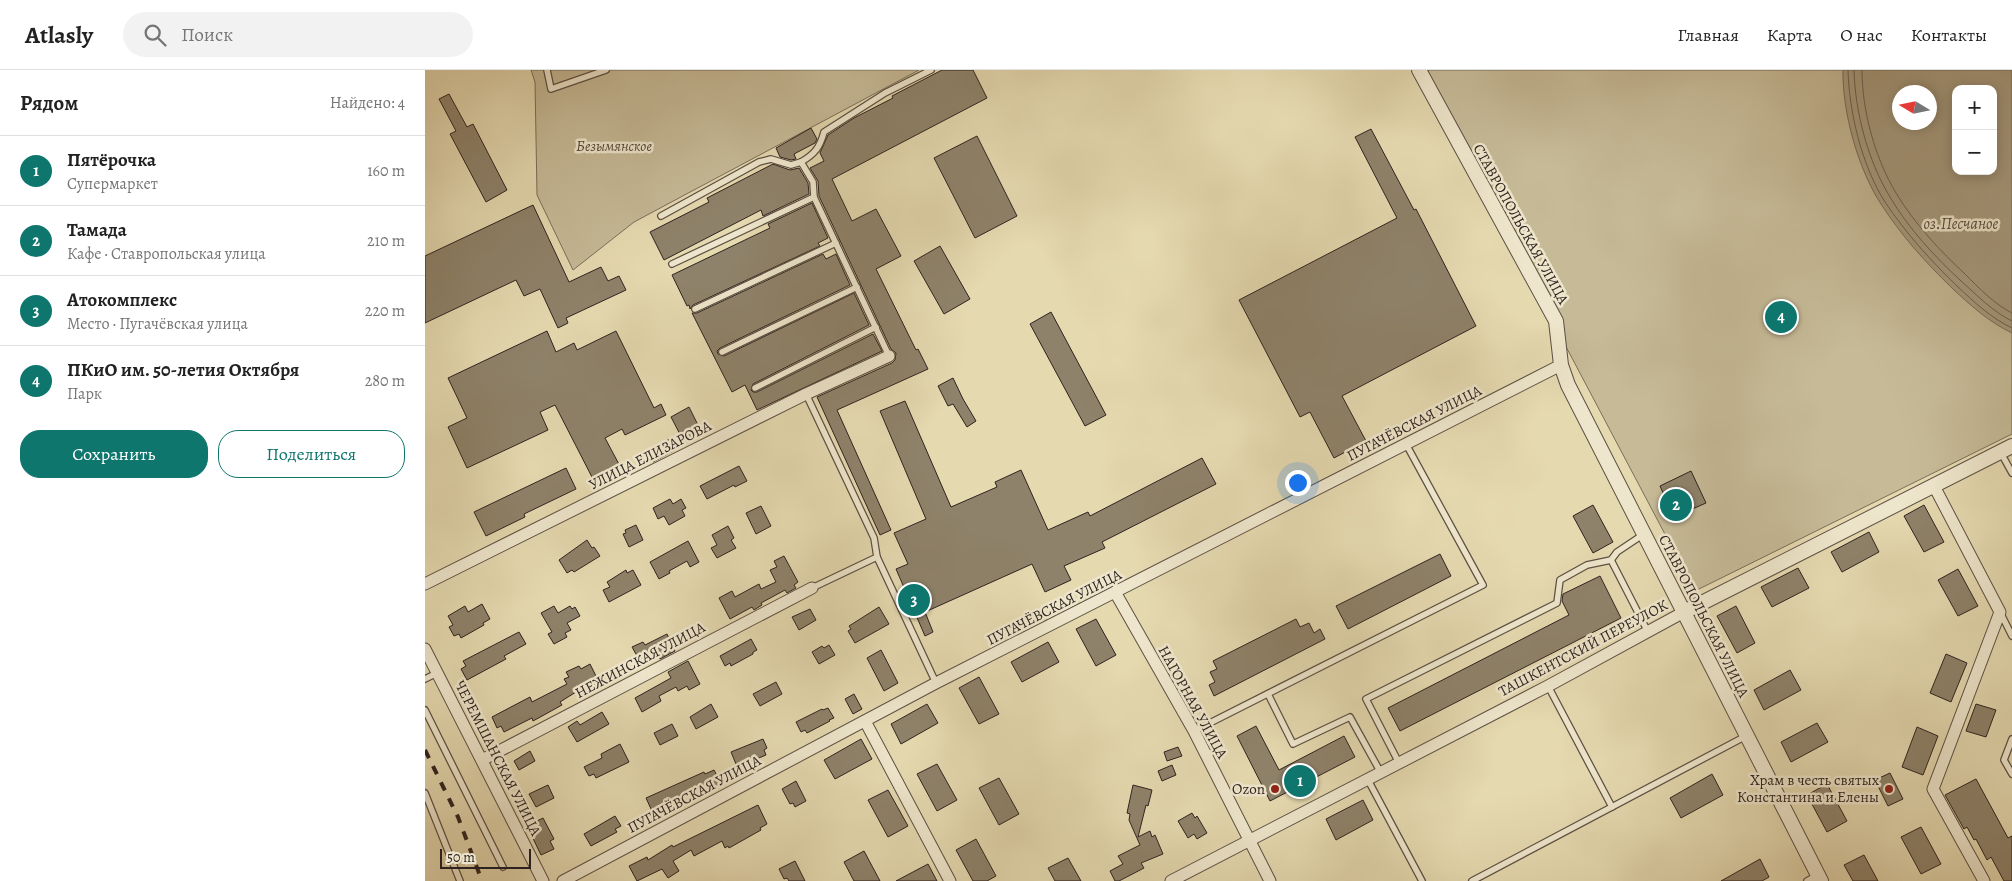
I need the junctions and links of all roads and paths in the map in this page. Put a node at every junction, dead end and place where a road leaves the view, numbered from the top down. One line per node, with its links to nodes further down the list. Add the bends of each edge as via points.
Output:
1 (547, 70): 2 (lane, via 551,89)
2 (606, 70)
3 (931, 70): 5 (lane, via 885,93 823,132 821,144 814,154)
4 (1419, 70): 15 (street, СТАВРОПОЛЬСКАЯ УЛИЦА, via 1556,321)
5 (801, 162): 6 (lane, via 813,182); 7 (lane, via 791,165 771,159 759,162)
6 (814, 196): 8 (lane); 9 (lane)
7 (661, 216)
8 (836, 243): 10 (lane); 11 (lane)
9 (672, 264)
10 (857, 287): 12 (lane); 13 (lane)
11 (695, 310)
12 (876, 327): 14 (lane); 16 (lane)
13 (722, 352)
14 (889, 356): 17 (street, УЛИЦА ЕЛИЗАРОВА)
15 (1561, 365): 18 (street, ПУГАЧЁВСКАЯ УЛИЦА); 22 (street, СТАВРОПОЛЬСКАЯ УЛИЦА, via 1568,385)
16 (755, 388)
17 (806, 394): 23 (lane, via 874,538); 25 (street, УЛИЦА ЕЛИЗАРОВА)
18 (1406, 444): 27 (street, ПУГАЧЁВСКАЯ УЛИЦА); 37 (lane, via 1483,585)
19 (2006, 449): 20 (lane); 21 (street, ТАШКЕНТСКИЙ ПЕРЕУЛОК)
20 (2012, 473)
21 (1934, 486): 28 (street, ТАШКЕНТСКИЙ ПЕРЕУЛОК); 29 (street)
22 (1644, 534): 24 (lane, via 1617,552); 28 (street, СТАВРОПОЛЬСКАЯ УЛИЦА)
23 (877, 557): 26 (lane); 35 (lane)
24 (1611, 560): 30 (lane); 44 (lane, via 1587,565 1560,580 1557,603 1366,699)
25 (425, 584)
26 (812, 588): 43 (street, НЕЖИНСКАЯ УЛИЦА)
27 (1115, 592): 35 (street, ПУГАЧЁВСКАЯ УЛИЦА); 40 (street, НАГОРНАЯ УЛИЦА)
28 (1684, 612): 30 (street, ТАШКЕНТСКИЙ ПЕРЕУЛОК); 41 (street, СТАВРОПОЛЬСКАЯ УЛИЦА)
29 (2000, 612): 31 (lane); 61 (street, via 1933,789)
30 (1648, 632): 36 (street, ТАШКЕНТСКИЙ ПЕРЕУЛОК)
31 (2012, 636)
32 (425, 649): 33 (street, ЧЕРЕМШАНСКАЯ УЛИЦА)
33 (437, 673): 34 (lane); 43 (street, ЧЕРЕМШАНСКАЯ УЛИЦА)
34 (425, 679)
35 (936, 683): 39 (street, ПУГАЧЁВСКАЯ УЛИЦА)
36 (1548, 686): 44 (street, ТАШКЕНТСКИЙ ПЕРЕУЛОК); 49 (lane)
37 (1268, 694): 40 (lane); 45 (lane, via 1293,744 1350,716)
38 (425, 710): 51 (lane)
39 (865, 721): 55 (street, ПУГАЧЁВСКАЯ УЛИЦА); 56 (street)
40 (1194, 731): 50 (street, НАГОРНАЯ УЛИЦА)
41 (1747, 735): 49 (lane); 52 (street, СТАВРОПОЛЬСКАЯ УЛИЦА)
42 (2012, 739): 46 (lane, via 2005,760)
43 (482, 760): 54 (street, ЧЕРЕМШАНСКАЯ УЛИЦА)
44 (1399, 763): 45 (street, ТАШКЕНТСКИЙ ПЕРЕУЛОК)
45 (1381, 773): 47 (street, ТАШКЕНТСКИЙ ПЕРЕУЛОК)
46 (2012, 774)
47 (1368, 780): 50 (street, ТАШКЕНТСКИЙ ПЕРЕУЛОК); 59 (lane)
48 (425, 793): 53 (lane)
49 (1613, 807): 60 (lane)
50 (1250, 841): 57 (street, ТАШКЕНТСКИЙ ПЕРЕУЛОК); 58 (street, НАГОРНАЯ УЛИЦА)
51 (503, 867)
52 (1816, 879)
53 (460, 881)
54 (543, 881)
55 (563, 881)
56 (951, 881)
57 (1171, 881)
58 (1270, 881)
59 (1422, 881)
60 (1472, 881)
61 (1984, 881)

